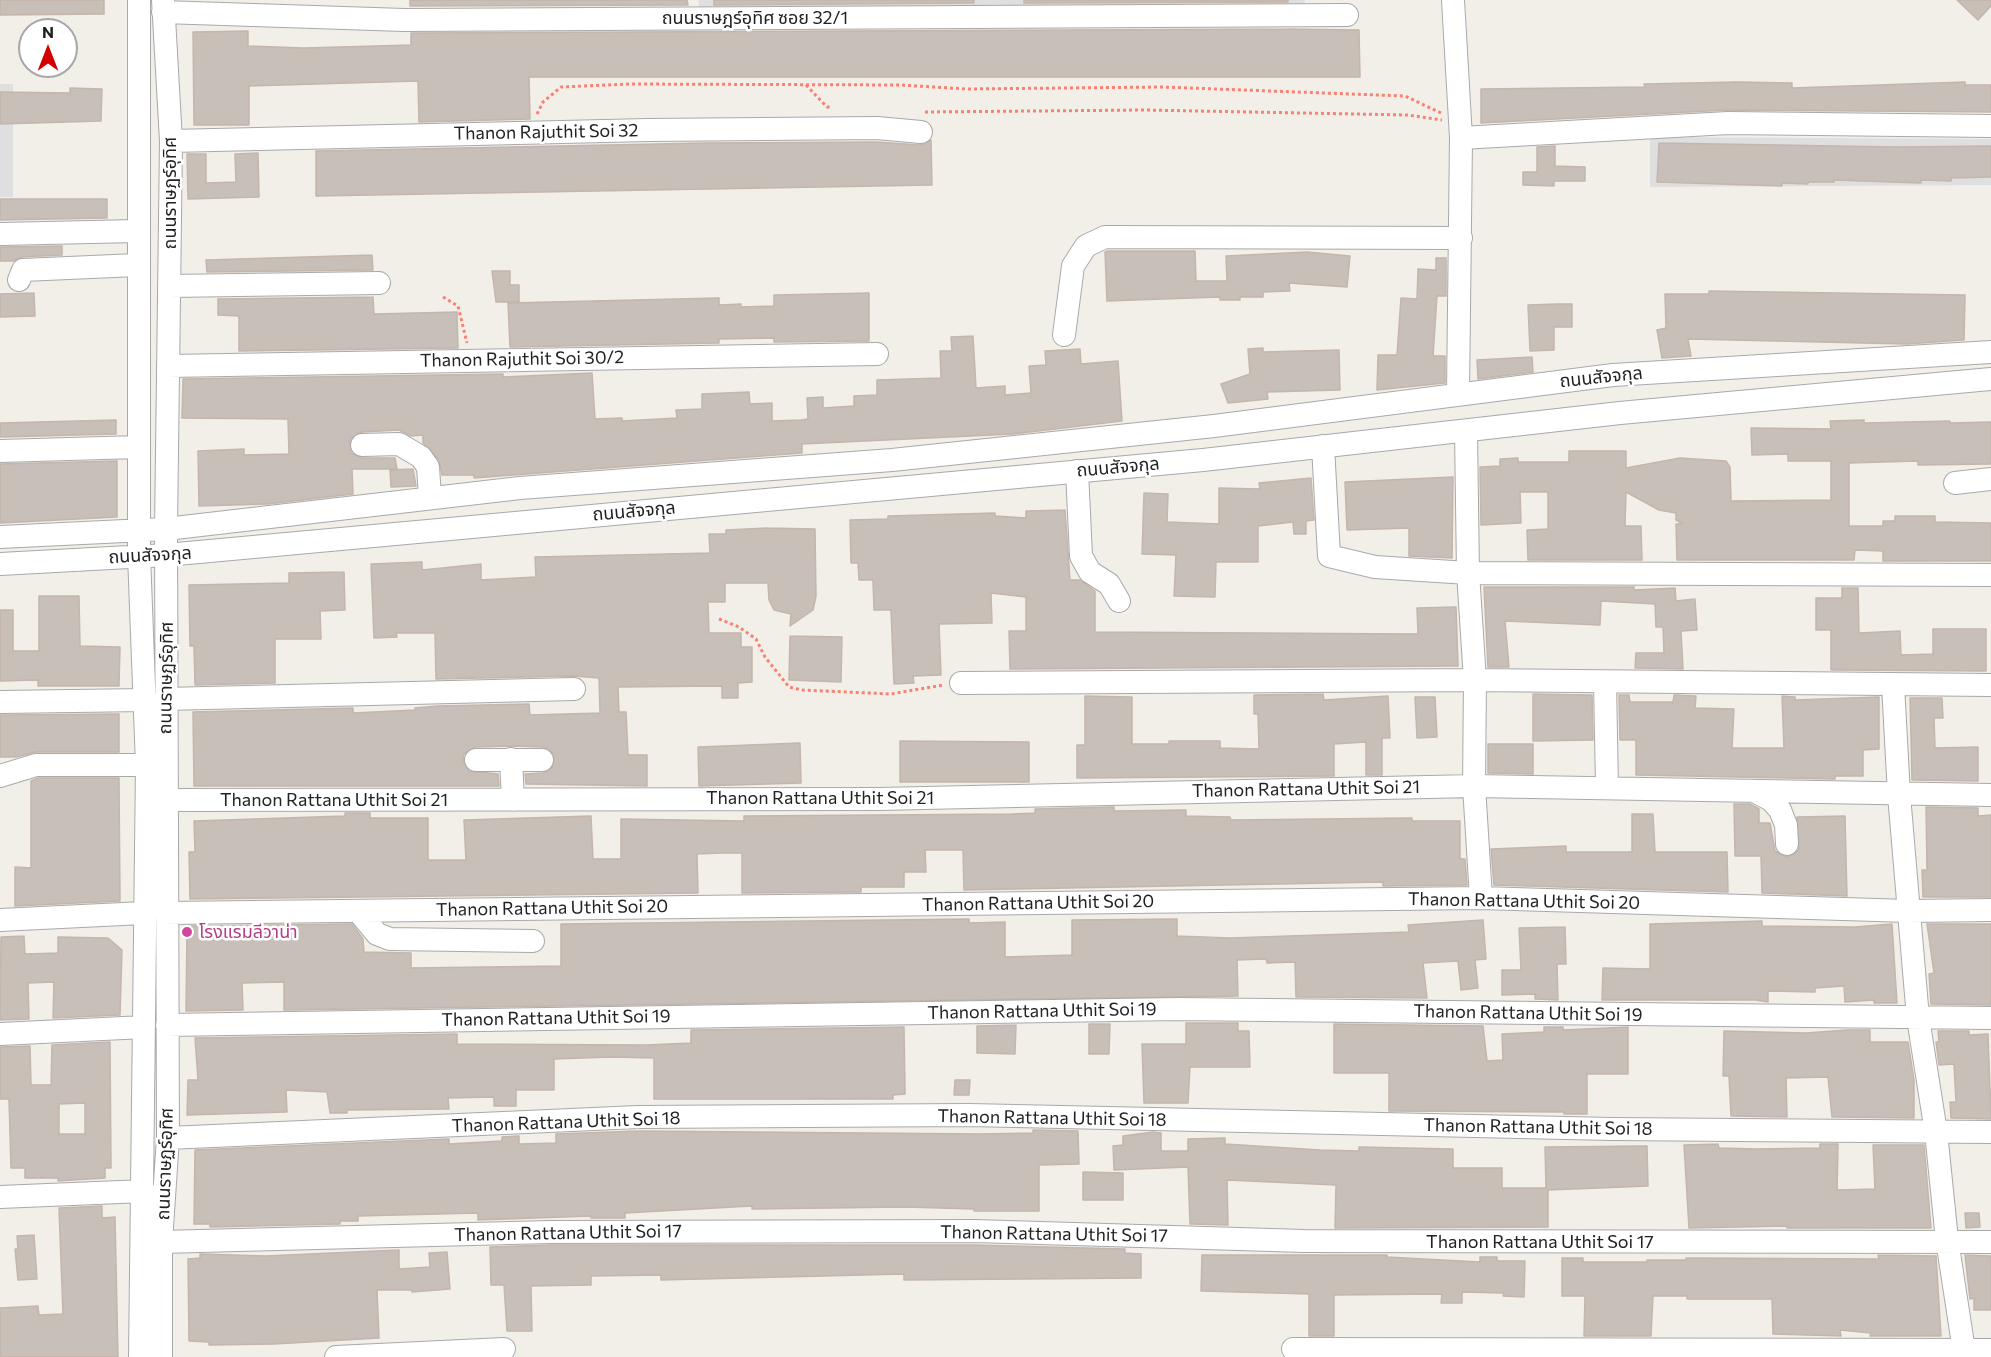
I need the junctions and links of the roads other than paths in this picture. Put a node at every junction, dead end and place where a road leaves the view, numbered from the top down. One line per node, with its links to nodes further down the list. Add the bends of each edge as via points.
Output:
1 (139, 0): 14 (street, ถนนราษฏร์อุทิศ)
2 (1453, 0): 12 (street)
3 (163, 6): 8 (street, ถนนราษฎร์อุทิศ ซอย 32/1); 13 (street, ถนนราษฏร์อุทิศ)
4 (985, 8): 7 (street, ถนนราษฎร์อุทิศ ซอย 32/1); 9 (street, ถนนราษฎร์อุทิศ ซอย 32/1)
5 (501, 9): 6 (street, ถนนราษฎร์อุทิศ ซอย 32/1); 8 (street, ถนนราษฎร์อุทิศ ซอย 32/1)
6 (599, 9): 7 (street, ถนนราษฎร์อุทิศ ซอย 32/1)
7 (698, 9)
8 (404, 10)
9 (1347, 15)
10 (922, 122): 13 (street, Thanon Rajuthit Soi 32, via 877,128)
11 (1991, 126): 12 (street, via 1728,123)
12 (1460, 129): 16 (street)
13 (171, 141): 20 (street, ถนนราษฏร์อุทิศ)
14 (137, 231): 15 (street); 17 (street, ถนนราษฏร์อุทิศ)
15 (0, 234)
16 (1461, 238): 21 (street, via 1105,237 1086,246 1073,266); 27 (street)
17 (137, 264): 18 (street, via 23,270); 33 (street, ถนนราษฏร์อุทิศ)
18 (19, 280)
19 (379, 283): 20 (street)
20 (169, 286): 24 (street, ถนนราษฏร์อุทิศ)
21 (1064, 335)
22 (1991, 352): 25 (street, ถนนสัจจกุล)
23 (877, 354): 24 (street, Thanon Rajuthit Soi 30/2)
24 (168, 366): 41 (street, ถนนราษฏร์อุทิศ)
25 (1612, 375): 27 (street, ถนนสัจจกุล); 28 (street)
26 (1991, 379): 28 (street, ถนนสัจจกุล)
27 (1458, 394): 29 (street, ถนนสัจจกุล)
28 (1620, 413): 30 (street, ถนนสัจจกุล)
29 (1214, 426): 35 (street); 39 (street, ถนนสัจจกุล, via 892,460)
30 (1466, 432): 32 (street, ถนนสัจจกุล); 46 (street)
31 (362, 445): 39 (street, via 399,444 421,457 428,467)
32 (1323, 446): 35 (street, ถนนสัจจกุล); 46 (street, via 1329,556 1375,567)
33 (138, 447): 34 (street); 40 (street, ถนนราษฏร์อุทิศ)
34 (0, 451)
35 (1268, 451): 36 (street, ถนนสัจจกุล)
36 (1077, 471): 44 (street, ถนนสัจจกุล); 48 (street, via 1080,556 1090,572 1108,584)
37 (1991, 479): 38 (street)
38 (1955, 483)
39 (430, 497): 41 (street, ถนนสัจจกุล)
40 (139, 528): 41 (street, ถนนสัจจกุล); 42 (street, ถนนสัจจกุล); 43 (street, ถนนราษฏร์อุทิศ)
41 (166, 529): 44 (street, ถนนราษฏร์อุทิศ)
42 (0, 537)
43 (139, 555): 44 (street, ถนนสัจจกุล); 45 (street, ถนนสัจจกุล); 55 (street, ถนนราษฏร์อุทิศ)
44 (166, 555): 55 (street, ถนนราษฏร์อุทิศ)
45 (0, 564)
46 (1468, 573): 47 (street); 49 (street)
47 (1991, 574)
48 (1119, 602)
49 (1475, 680): 50 (street); 51 (street); 62 (street)
50 (1605, 682): 52 (street); 63 (street)
51 (961, 683)
52 (1893, 685): 53 (street); 65 (street)
53 (1991, 685)
54 (574, 689): 55 (street)
55 (156, 700): 56 (street); 60 (street, ถนนราษฏร์อุทิศ); 67 (street, ถนนราษฏร์อุทิศ)
56 (0, 702)
57 (512, 759): 58 (street); 59 (street); 68 (street)
58 (476, 760)
59 (542, 760)
60 (147, 765): 61 (street, via 36,765); 74 (street, ถนนราษฏร์อุทิศ)
61 (0, 776)
62 (1473, 786): 63 (street, Thanon Rattana Uthit Soi 21); 68 (street, Thanon Rattana Uthit Soi 21, via 879,799); 70 (street)
63 (1608, 788): 64 (street, Thanon Rattana Uthit Soi 21)
64 (1756, 792): 65 (street, Thanon Rattana Uthit Soi 21); 69 (street, via 1780,810)
65 (1899, 795): 66 (street, Thanon Rattana Uthit Soi 21); 73 (street)
66 (1991, 795)
67 (166, 800): 68 (street, Thanon Rattana Uthit Soi 21); 75 (street, ถนนราษฏร์อุทิศ)
68 (513, 800)
69 (1787, 844)
70 (1481, 898): 72 (street, Thanon Rattana Uthit Soi 20); 73 (street, Thanon Rattana Uthit Soi 20)
71 (1991, 910): 73 (street, Thanon Rattana Uthit Soi 20)
72 (358, 911): 75 (street, Thanon Rattana Uthit Soi 20); 77 (street, via 377,934 390,939)
73 (1909, 911): 78 (street)
74 (143, 913): 76 (street); 81 (street, ถนนราษฏร์อุทิศ)
75 (166, 913): 80 (street, ถนนราษฏร์อุทิศ)
76 (0, 920)
77 (533, 941)
78 (1918, 1018): 79 (street, Thanon Rattana Uthit Soi 19); 80 (street, Thanon Rattana Uthit Soi 19, via 1178,1009); 83 (street)
79 (1991, 1018)
80 (167, 1025): 85 (street, ถนนราษฏร์อุทิศ)
81 (144, 1027): 82 (street); 86 (street, ถนนราษฏร์อุทิศ)
82 (0, 1034)
83 (1936, 1132): 84 (street, Thanon Rattana Uthit Soi 18); 85 (street, Thanon Rattana Uthit Soi 18, via 957,1115 638,1117); 88 (street)
84 (1991, 1132)
85 (168, 1138): 89 (street, ถนนราษฏร์อุทิศ)
86 (144, 1191): 87 (street); 91 (street, ถนนราษฏร์อุทิศ)
87 (0, 1197)
88 (1947, 1240): 89 (street, Thanon Rattana Uthit Soi 17, via 1316,1241 951,1231 550,1232); 90 (street, Thanon Rattana Uthit Soi 17); 95 (street)
89 (161, 1242): 91 (street, ถนนราษฏร์อุทิศ)
90 (1991, 1242)
91 (151, 1317): 96 (street, ถนนราษฏร์อุทิศ); 97 (street, ถนนราษฏร์อุทิศ)
92 (504, 1349): 98 (street)
93 (1293, 1349): 95 (street)
94 (1991, 1350): 95 (street)
95 (1965, 1354)
96 (140, 1357)
97 (161, 1357)
98 (336, 1357)

